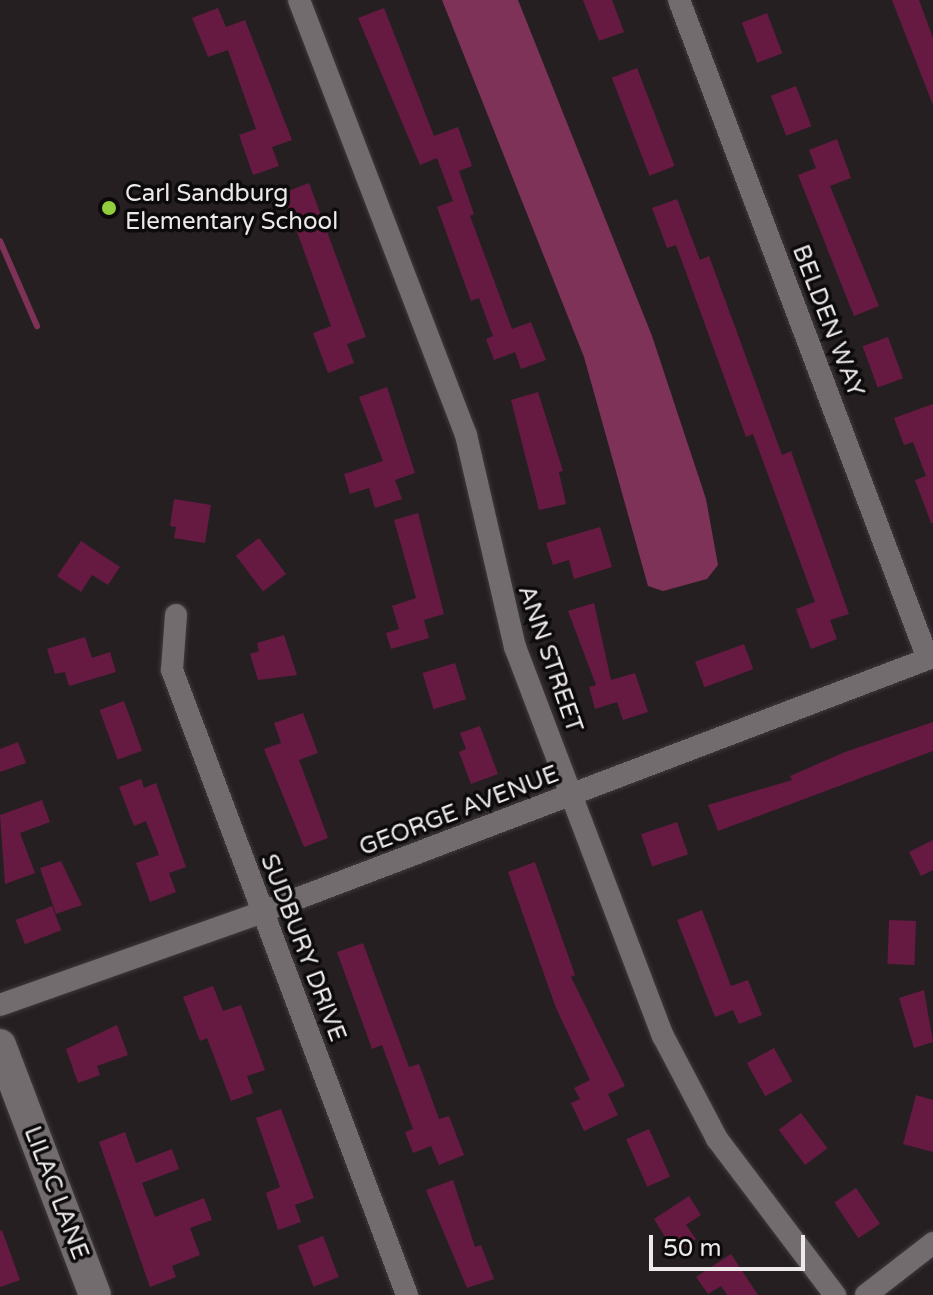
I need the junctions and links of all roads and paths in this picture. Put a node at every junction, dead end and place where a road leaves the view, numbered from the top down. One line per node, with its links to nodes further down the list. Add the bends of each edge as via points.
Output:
1 (299, 0): 5 (street, ANN STREET, via 466,435 500,596)
2 (679, 0): 4 (street, BELDEN WAY)
3 (176, 615): 6 (street, SUDBURY DRIVE, via 172,670)
4 (931, 658): 5 (street, GEORGE AVENUE)
5 (571, 797): 6 (street, GEORGE AVENUE); 12 (street, ANN STREET, via 663,1036 711,1127 755,1194)
6 (262, 912): 7 (street, GEORGE AVENUE); 11 (street, SUDBURY DRIVE)
7 (0, 1005)
8 (0, 1045): 10 (street, LILAC LANE)
9 (933, 1243): 13 (street)
10 (95, 1295)
11 (407, 1295)
12 (835, 1295)
13 (866, 1295)

